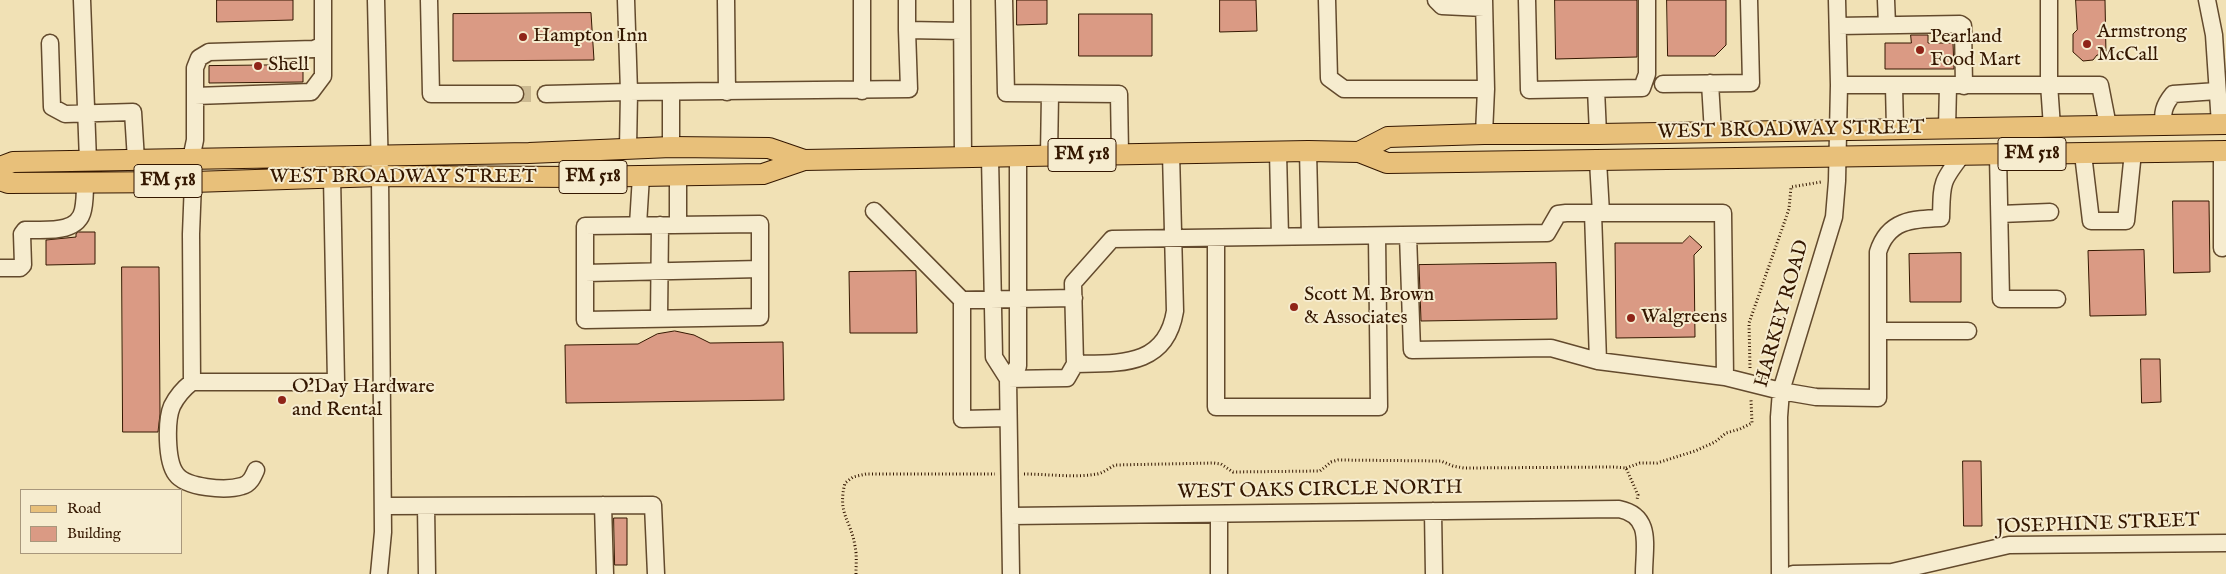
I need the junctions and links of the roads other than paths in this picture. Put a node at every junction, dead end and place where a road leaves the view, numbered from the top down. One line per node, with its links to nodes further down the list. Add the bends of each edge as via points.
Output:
1 (82, 0): 44 (street)
2 (323, 0): 26 (street)
3 (376, 0): 64 (street)
4 (429, 0): 40 (street, via 431,94)
5 (626, 0): 37 (street)
6 (726, 0): 39 (street)
7 (862, 0): 35 (street)
8 (907, 0): 23 (street)
9 (962, 0): 24 (street)
10 (1004, 0): 42 (street, via 1006,93)
11 (1327, 0): 33 (street, via 1328,78 1344,89)
12 (1436, 0): 20 (street, via 1442,6)
13 (1527, 0): 34 (street, via 1529,90)
14 (1647, 0): 34 (street, via 1647,74 1642,88)
15 (1748, 0): 27 (street, via 1751,83)
16 (1837, 0): 22 (street, HARKEY ROAD)
17 (1886, 0): 21 (street)
18 (2049, 0): 29 (street)
19 (2207, 0): 36 (street, via 2214,35)
20 (1484, 4): 33 (street)
21 (1887, 25): 22 (street); 32 (street, via 1960,24)
22 (1838, 26): 30 (street, HARKEY ROAD)
23 (907, 30): 24 (street); 35 (street, via 909,89)
24 (962, 30): 72 (street)
25 (50, 43): 44 (street, via 52,107 65,114)
26 (323, 45): 43 (street, via 314,50 210,52 199,58 194,68); 43 (street, via 323,76 311,92)
27 (1710, 83): 28 (street); 52 (street)
28 (1663, 84)
29 (2049, 84): 32 (street); 46 (street, via 2100,85); 48 (street)
30 (1839, 85): 31 (street); 50 (street, HARKEY ROAD)
31 (1894, 86): 32 (street); 51 (street)
32 (1956, 86): 49 (street)
33 (1486, 89): 53 (street)
34 (1596, 89): 54 (street)
35 (862, 91): 39 (street)
36 (2218, 91): 45 (street); 47 (street, via 2173,94 2162,117)
37 (628, 92): 38 (street); 41 (street); 57 (street)
38 (671, 92): 39 (street); 55 (street)
39 (727, 92)
40 (515, 94)
41 (546, 94)
42 (1050, 94): 65 (street, via 1119,94); 70 (street)
43 (195, 96): 76 (street, via 195,140)
44 (87, 114): 75 (street, via 133,112); 78 (street)
45 (2223, 124): 47 (main road, WEST BROADWAY STREET / FM 518)
46 (2108, 126): 47 (main road, WEST BROADWAY STREET / FM 518); 48 (main road, WEST BROADWAY STREET / FM 518)
47 (2165, 126)
48 (2052, 127): 49 (main road, WEST BROADWAY STREET / FM 518)
49 (1947, 129): 51 (main road, WEST BROADWAY STREET / FM 518)
50 (1838, 130): 51 (main road, WEST BROADWAY STREET / FM 518); 52 (main road, WEST BROADWAY STREET / FM 518); 74 (street, HARKEY ROAD)
51 (1895, 130)
52 (1713, 133): 54 (main road, WEST BROADWAY STREET / FM 518)
53 (1484, 134): 54 (main road, WEST BROADWAY STREET / FM 518); 61 (main road, WEST BROADWAY STREET / FM 518, via 1388,137)
54 (1598, 134)
55 (671, 147): 56 (main road, WEST BROADWAY STREET / FM 518); 57 (main road, WEST BROADWAY STREET / FM 518); 85 (main road, via 633,163 600,167)
56 (735, 148): 77 (main road, WEST BROADWAY STREET / FM 518, via 769,148); 82 (main road, via 723,158 668,164)
57 (628, 150): 64 (main road, WEST BROADWAY STREET / FM 518)
58 (1308, 151): 60 (main road, WEST BROADWAY STREET / FM 518); 61 (main road, WEST BROADWAY STREET / FM 518); 97 (street)
59 (2224, 151): 62 (main road, WEST BROADWAY STREET / FM 518); 102 (street)
60 (1278, 152): 63 (main road, WEST BROADWAY STREET / FM 518); 99 (street)
61 (1359, 152): 79 (main road, WEST BROADWAY STREET / FM 518, via 1386,163)
62 (2133, 152): 66 (main road, WEST BROADWAY STREET / FM 518); 66 (street, via 2126,221 2091,221)
63 (1171, 153): 65 (main road, WEST BROADWAY STREET / FM 518); 100 (street)
64 (380, 154): 71 (main road, WEST BROADWAY STREET / FM 518); 81 (street)
65 (1120, 154): 70 (main road, WEST BROADWAY STREET / FM 518)
66 (2083, 154): 68 (main road, WEST BROADWAY STREET / FM 518)
67 (1962, 155): 68 (main road, WEST BROADWAY STREET / FM 518); 74 (main road, WEST BROADWAY STREET / FM 518); 113 (street, via 1942,184 1941,218 1902,222 1881,242 1878,252)
68 (1998, 155): 92 (street)
69 (1018, 156): 70 (main road, WEST BROADWAY STREET / FM 518); 73 (main road, WEST BROADWAY STREET / FM 518); 111 (street)
70 (1049, 156)
71 (282, 157): 76 (main road, WEST BROADWAY STREET / FM 518); 88 (main road, via 260,165 208,172)
72 (963, 157): 73 (main road, WEST BROADWAY STREET / FM 518); 77 (main road, WEST BROADWAY STREET / FM 518)
73 (990, 157): 110 (street)
74 (1837, 157): 79 (main road, WEST BROADWAY STREET / FM 518); 120 (street, HARKEY ROAD, via 1834,217)
75 (136, 160): 76 (main road, WEST BROADWAY STREET / FM 518); 78 (main road, WEST BROADWAY STREET / FM 518)
76 (191, 160): 87 (main road, via 174,169 114,174)
77 (804, 160): 83 (main road, WEST BROADWAY STREET / FM 518, via 763,174)
78 (88, 161): 80 (main road, WEST BROADWAY STREET / FM 518, via 13,162)
79 (1598, 161): 91 (street)
80 (0, 167)
81 (380, 176): 84 (main road, WEST BROADWAY STREET / FM 518); 85 (main road, WEST BROADWAY STREET / FM 518); 124 (street)
82 (641, 176): 83 (main road, WEST BROADWAY STREET / FM 518); 85 (main road, WEST BROADWAY STREET / FM 518); 93 (street)
83 (678, 176): 95 (street)
84 (332, 177): 88 (main road, WEST BROADWAY STREET / FM 518); 119 (street, via 336,382)
85 (578, 177)
86 (0, 180): 87 (main road, WEST BROADWAY STREET / FM 518, via 8,183)
87 (86, 182): 88 (main road, WEST BROADWAY STREET / FM 518); 103 (street, via 83,211 76,223 62,229 25,230 22,234 23,265 20,268)
88 (193, 182): 119 (street)
89 (874, 210): 109 (street)
90 (2050, 212): 92 (street)
91 (1597, 213): 96 (street, via 1558,214 1547,233); 115 (street); 117 (street, via 1723,213)
92 (2000, 214): 108 (street, via 2001,299)
93 (638, 225): 94 (street); 106 (street, via 586,226)
94 (660, 225): 95 (street); 105 (street)
95 (678, 225): 104 (street, via 760,224)
96 (1408, 235): 98 (street); 115 (street, via 1412,350 1551,348)
97 (1310, 236): 98 (street); 99 (street)
98 (1377, 236): 101 (street, via 1379,407 1216,407)
99 (1280, 237): 101 (street)
100 (1174, 238): 101 (street); 107 (street, via 1112,239 1073,284); 116 (street, via 1175,311 1173,326 1165,338 1138,360)
101 (1216, 238)
102 (2222, 248)
103 (0, 268)
104 (760, 269): 105 (street); 112 (street, via 760,317)
105 (659, 271): 106 (street); 112 (street)
106 (586, 273): 112 (street, via 586,320)
107 (1074, 298): 111 (street); 116 (street)
108 (2057, 299)
109 (962, 300): 110 (street); 121 (street, via 962,419)
110 (994, 300): 111 (street); 118 (street, via 994,357)
111 (1018, 300): 118 (street, via 1018,366)
112 (659, 319)
113 (1878, 331): 114 (street); 120 (street, via 1878,398 1816,397)
114 (1968, 331)
115 (1598, 361): 117 (street)
116 (1075, 364): 118 (street, via 1067,378)
117 (1726, 377): 120 (street)
118 (1008, 379): 121 (street)
119 (192, 382): 122 (street, via 180,393 168,418 169,457 175,474 185,483 216,488 242,486 252,479)
120 (1781, 391): 138 (street, HARKEY ROAD)
121 (1008, 418): 128 (street)
122 (256, 470)
123 (603, 505): 125 (street); 132 (street); 133 (street, via 653,504)
124 (383, 506): 125 (street); 130 (street)
125 (426, 506): 131 (street)
126 (1434, 511): 127 (street, WEST OAKS CIRCLE NORTH); 136 (street); 137 (street, WEST OAKS CIRCLE NORTH, via 1630,511 1640,519 1644,528)
127 (1219, 514): 128 (street, WEST OAKS CIRCLE NORTH); 135 (street)
128 (1010, 516): 134 (street)
129 (2226, 543): 139 (street, JOSEPHINE STREET, via 2009,545 1892,572)
130 (379, 574)
131 (427, 574)
132 (605, 574)
133 (656, 574)
134 (1011, 574)
135 (1220, 574)
136 (1434, 574)
137 (1644, 574)
138 (1780, 574)
139 (1793, 574)

